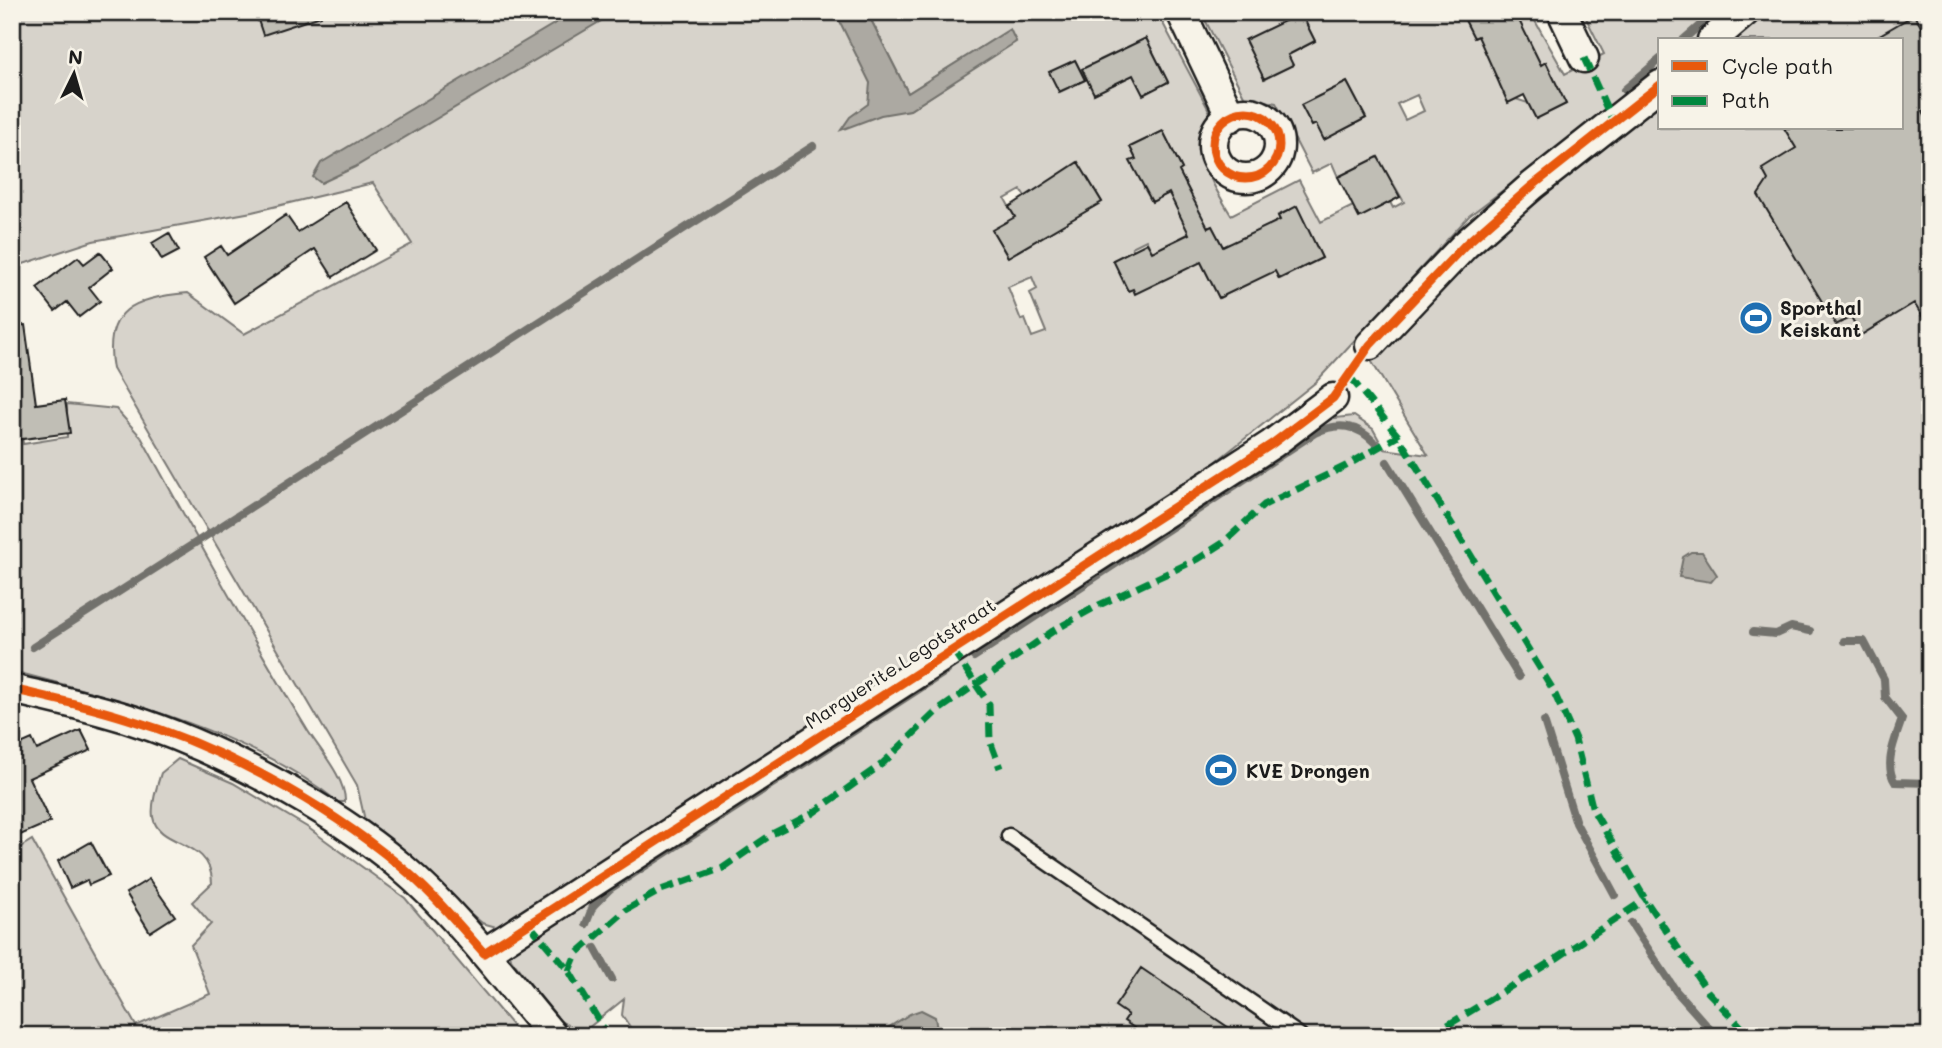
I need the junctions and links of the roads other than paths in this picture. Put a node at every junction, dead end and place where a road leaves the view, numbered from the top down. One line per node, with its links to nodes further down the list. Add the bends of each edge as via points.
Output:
1 (1181, 12): 7 (street)
2 (1562, 12): 5 (street)
3 (1745, 12): 4 (street)
4 (1714, 38)
5 (1584, 58)
6 (1658, 87): 8 (street, via 1465,245)
7 (1231, 117)
8 (1370, 345)
9 (1333, 398): 12 (street, Marguerite Legotstraat, via 1272,444)
10 (12, 689): 12 (street, via 127,718 224,756 309,803 399,865)
11 (1009, 836): 14 (lane)
12 (484, 953): 13 (street)
13 (553, 1036)
14 (1300, 1036)

